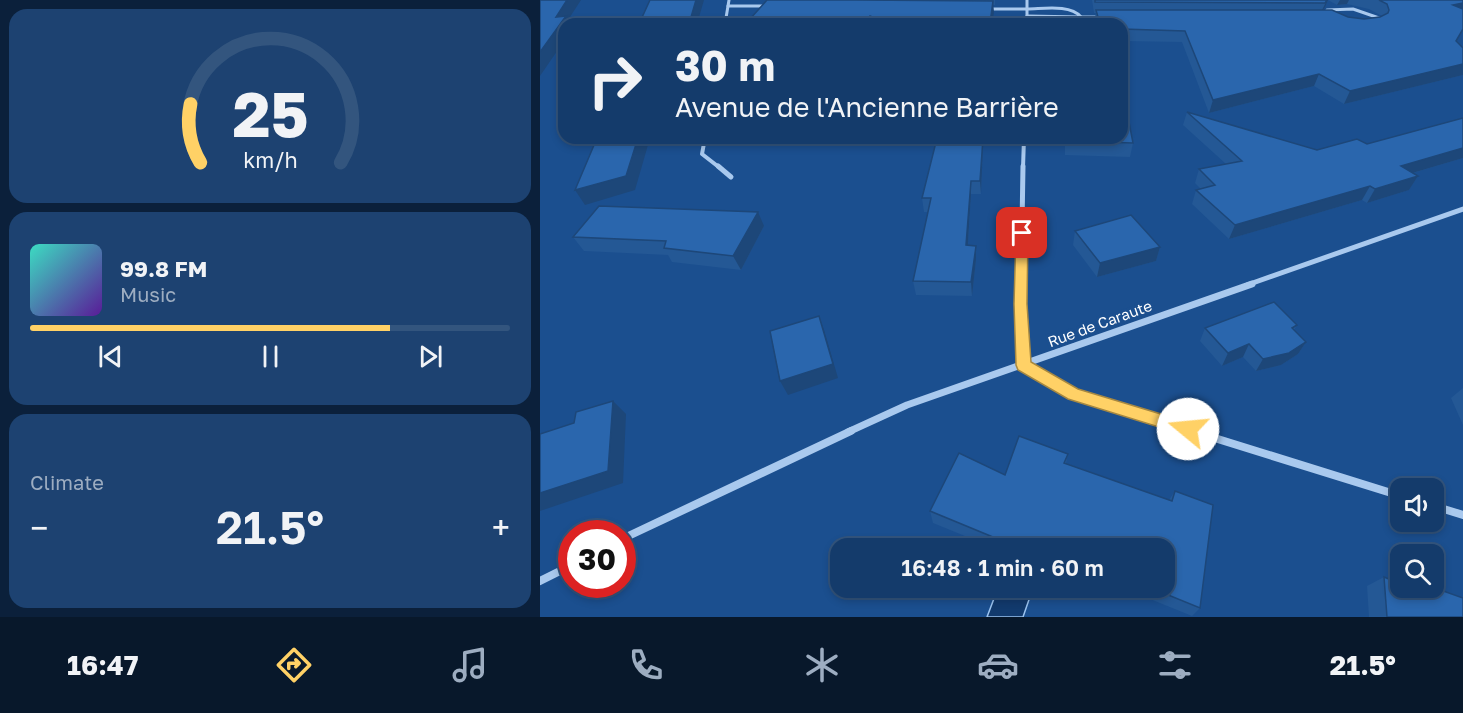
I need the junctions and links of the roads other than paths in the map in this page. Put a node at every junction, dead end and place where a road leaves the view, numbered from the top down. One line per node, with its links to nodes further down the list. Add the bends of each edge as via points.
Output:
1 (729, 0): 4 (street)
2 (1027, 0): 8 (street)
3 (1328, 4): 6 (street)
4 (728, 6): 5 (street); 12 (street)
5 (776, 6)
6 (1335, 8): 13 (street, via 1324,14 1328,18); 14 (street, via 1372,14 1380,22)
7 (979, 9): 8 (street)
8 (1027, 9): 9 (street); 10 (street, via 1076,10)
9 (1027, 16): 10 (street)
10 (1081, 17): 11 (street)
11 (1105, 17)
12 (726, 18)
13 (1316, 18)
14 (1374, 26)
15 (704, 144): 17 (street, via 702,154)
16 (1024, 144): 19 (street)
17 (731, 177)
18 (1463, 209): 19 (street, Rue de Caraute)
19 (1023, 365): 20 (street, via 1074,394); 23 (street, Rue de Caraute, via 907,405)
20 (1390, 493)
21 (1444, 509): 22 (street)
22 (1463, 515)
23 (636, 532)
24 (558, 572): 25 (street)
25 (540, 581)

